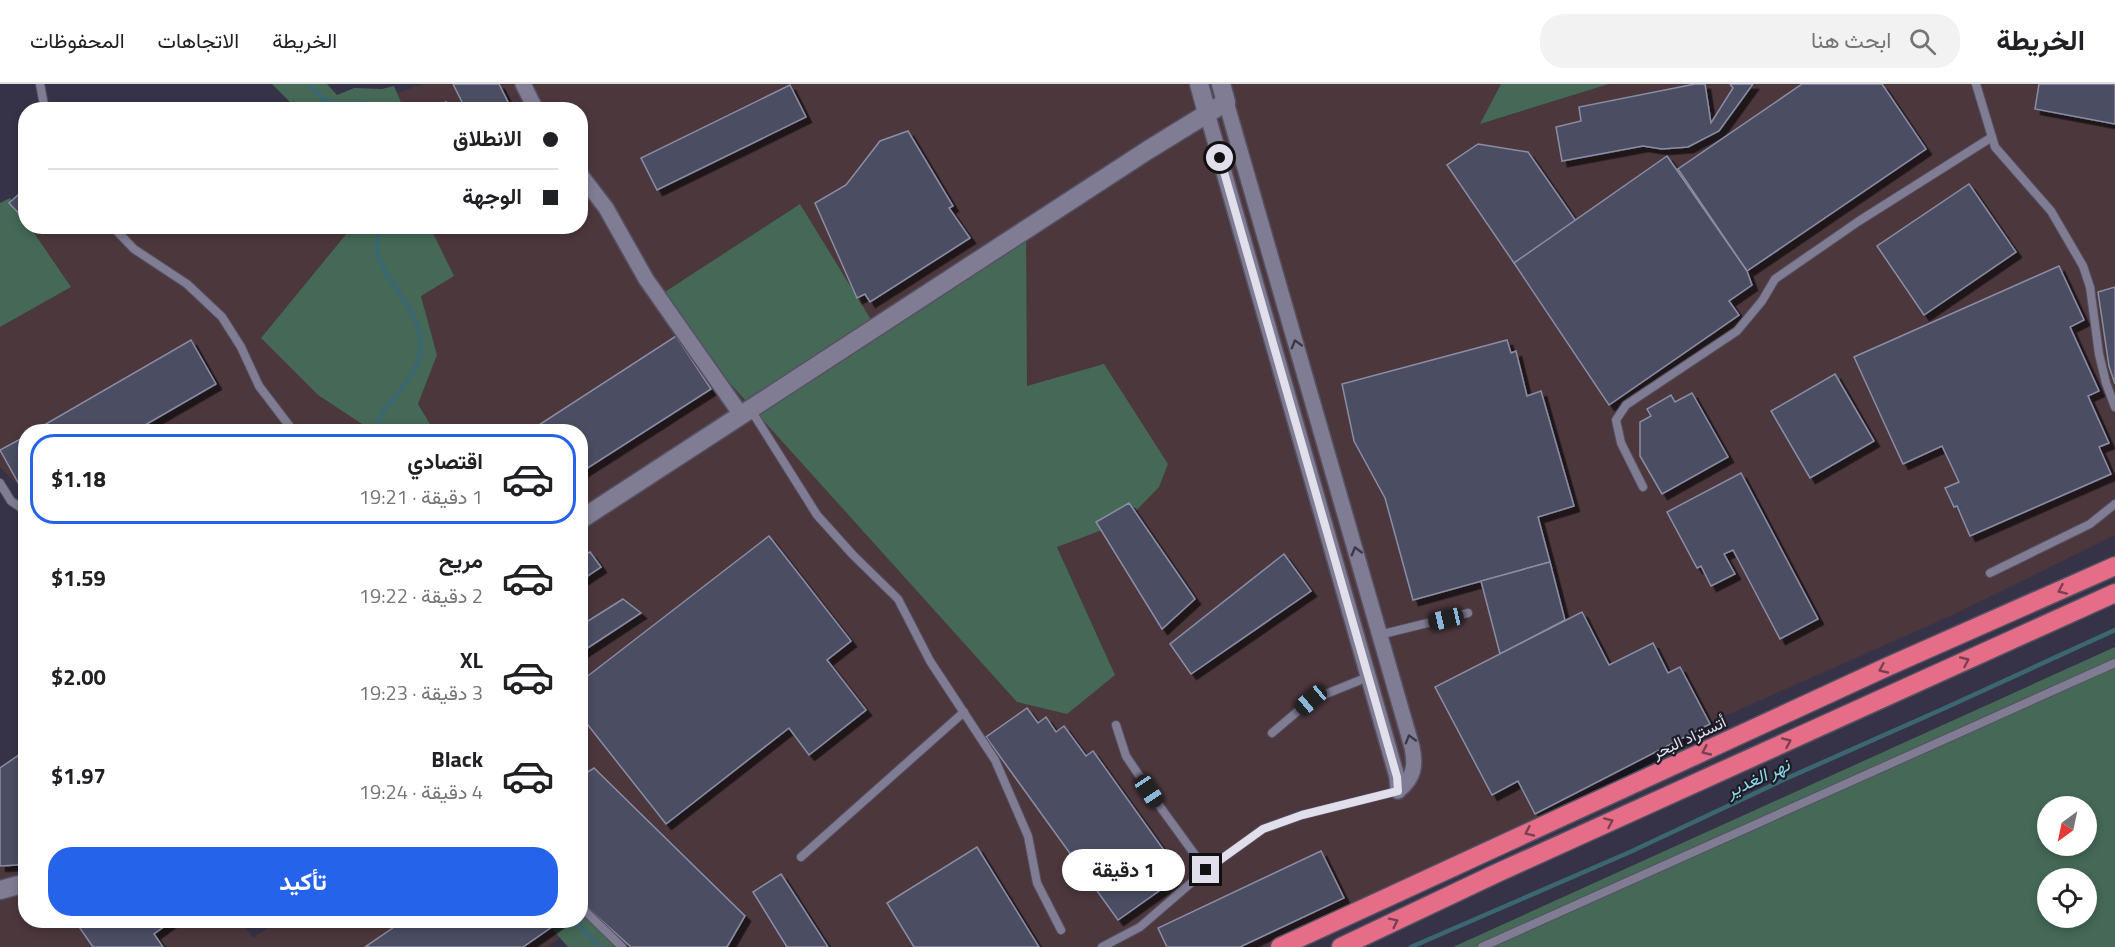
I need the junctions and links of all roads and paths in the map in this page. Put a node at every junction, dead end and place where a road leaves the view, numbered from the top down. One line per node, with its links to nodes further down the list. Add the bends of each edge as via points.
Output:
1 (40, 84): 6 (lane)
2 (523, 84): 7 (street)
3 (1199, 84): 9 (street)
4 (1221, 84): 8 (street)
5 (1976, 84): 10 (lane)
6 (43, 102)
7 (532, 102)
8 (1226, 102): 9 (street); 13 (street, one-way to 8)
9 (1207, 113): 14 (street); 16 (street)
10 (1992, 137): 15 (lane, via 2002,156 2051,211 2083,266 2090,287 2099,354); 19 (lane, via 1775,279 1737,331 1626,405 1616,420 1621,443)
11 (588, 184): 16 (street, via 606,208 646,279)
12 (120, 234): 17 (lane, via 134,249 187,284 222,318 259,386)
13 (1306, 378): 14 (street); 28 (street, one-way to 13)
14 (1284, 383): 27 (street)
15 (2115, 407)
16 (746, 413): 22 (street); 33 (lane, via 817,515 898,599 930,661)
17 (288, 424)
18 (0, 483): 21 (lane)
19 (1643, 487)
20 (2115, 504): 24 (lane, via 2090,525)
21 (18, 506)
22 (588, 515)
23 (2115, 566): 45 (highway, أتستراد البحر, one-way to 45)
24 (1990, 573)
25 (2115, 593): 46 (highway, one-way to 25)
26 (1468, 613): 28 (lane)
27 (1354, 624): 28 (street); 30 (street)
28 (1377, 627): 29 (street)
29 (1384, 651): 30 (street); 36 (street, one-way to 29, via 1411,777 1415,765)
30 (1362, 655): 32 (street)
31 (2115, 663): 47 (lane)
32 (1369, 677): 35 (lane, via 1311,700); 36 (street)
33 (964, 712): 37 (lane); 42 (lane, via 995,760 1028,836 1037,883)
34 (1116, 725): 38 (lane, via 1126,756)
35 (1272, 733)
36 (1398, 791): 38 (lane, via 1263,829)
37 (801, 858)
38 (1206, 870): 44 (lane, via 1140,927)
39 (18, 886): 40 (street)
40 (0, 890)
41 (588, 914): 43 (lane)
42 (1061, 930)
43 (622, 947)
44 (1102, 947)
45 (1280, 947)
46 (1341, 947)
47 (1482, 947)

